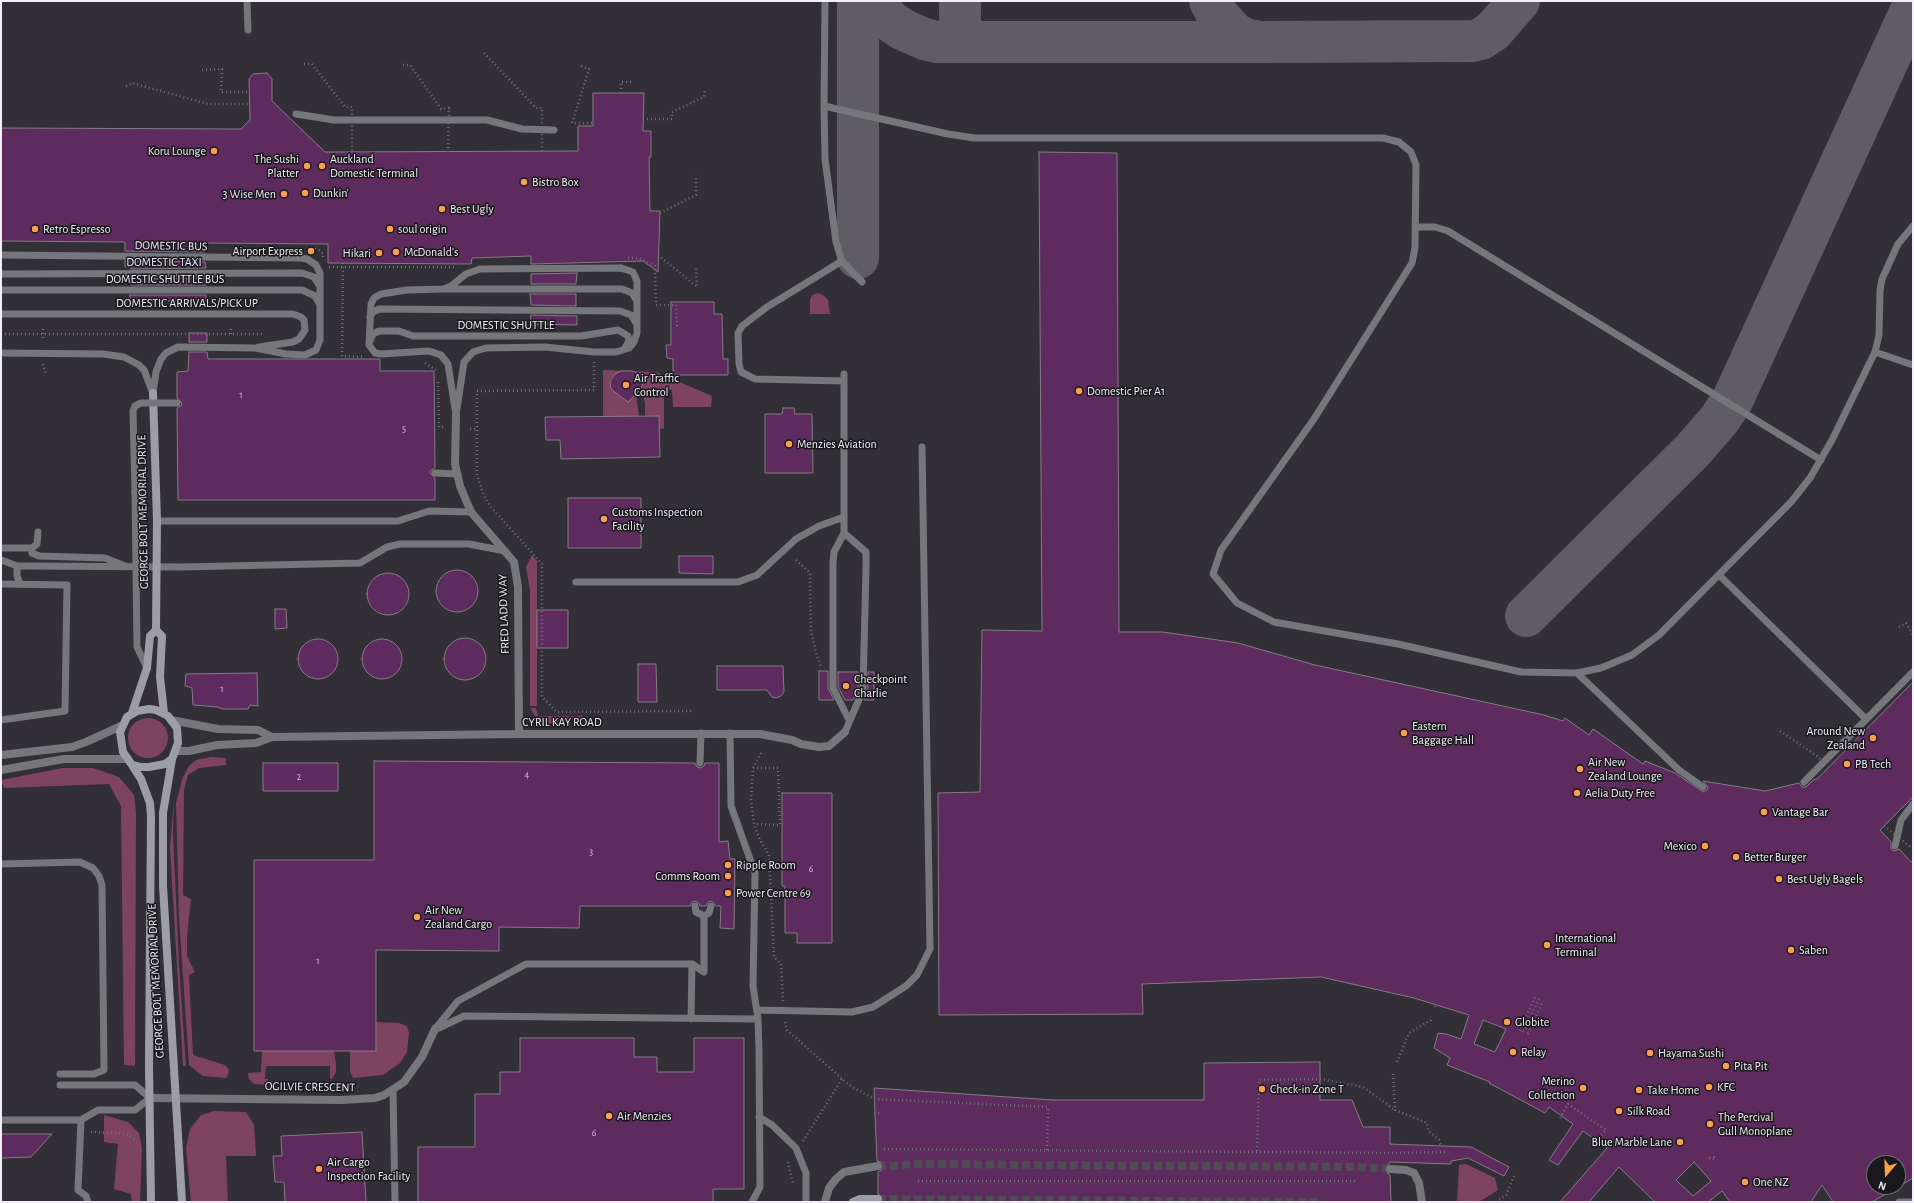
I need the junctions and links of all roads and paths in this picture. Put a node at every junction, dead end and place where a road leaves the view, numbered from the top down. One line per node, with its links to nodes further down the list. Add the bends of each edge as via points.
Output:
1 (248, 1): 3 (lane)
2 (825, 1): 15 (lane)
3 (248, 30)
4 (484, 53): 22 (path, bridge, via 536,108 542,108)
5 (304, 64): 20 (path, bridge, via 312,64 345,107 352,107)
6 (403, 65): 21 (path, bridge, via 410,65 441,108 449,108)
7 (581, 66): 18 (path, via 589,69 572,123)
8 (202, 70): 12 (path, via 222,69 221,92)
9 (632, 82): 13 (path, via 621,82)
10 (126, 86): 14 (path, via 132,83 208,104)
11 (705, 89): 17 (path, via 704,97 672,112 672,119)
12 (250, 92)
13 (621, 93)
14 (250, 104)
15 (824, 106): 26 (lane, via 974,138 1383,138 1406,146 1414,158); 29 (lane, via 826,171 836,242)
16 (296, 114): 19 (lane, via 334,120 487,120 522,129)
17 (643, 119)
18 (593, 123)
19 (554, 130)
20 (352, 152)
21 (448, 152)
22 (542, 152)
23 (696, 175): 24 (path, via 696,195)
24 (660, 213)
25 (1913, 226): 52 (lane, via 1898,244 1882,279 1879,335)
26 (1415, 227): 64 (lane, via 1435,227 1448,231); 90 (lane, via 1415,248 1408,269 1314,418 1221,550 1213,574 1237,603 1274,622 1398,644 1521,672)
27 (1, 255): 35 (lane, DOMESTIC BUS, via 301,258 312,262 318,269)
28 (658, 255): 32 (path, via 697,287)
29 (842, 261): 34 (lane); 68 (lane, via 766,307 742,326 738,333 741,372 755,379 844,377)
30 (343, 263): 31 (path)
31 (343, 268)
32 (696, 268)
33 (1, 274): 35 (lane, DOMESTIC TAXI, via 302,273 314,277)
34 (862, 282)
35 (320, 287): 39 (lane)
36 (444, 289): 38 (lane, via 622,289 632,293); 38 (lane, via 466,274 480,269 621,268 635,274); 41 (lane, via 407,290 378,296 371,304)
37 (1, 290): 39 (lane, DOMESTIC SHUTTLE BUS, via 302,290 315,296)
38 (637, 303): 42 (lane)
39 (320, 308): 50 (lane, via 320,340 316,350 305,354 286,354)
40 (1, 314): 50 (lane, DOMESTIC ARRIVALS/PICK UP, via 293,314 304,320 305,330 299,339)
41 (369, 321): 42 (lane, DOMESTIC SHUTTLE, via 373,312 379,309 620,310 631,315); 49 (lane)
42 (637, 325): 51 (lane, via 634,342 629,348)
43 (43, 326): 48 (path)
44 (231, 327): 46 (path)
45 (1, 334): 48 (path)
46 (231, 334): 47 (path); 48 (path)
47 (266, 334)
48 (43, 337)
49 (369, 344): 51 (lane, DOMESTIC SHUTTLE, via 373,334 379,331 399,331 413,336 581,336 618,330 625,333 628,338 628,344); 60 (lane, via 374,353 429,350 441,355 448,364)
50 (255, 348): 58 (lane, via 187,346 172,350 166,353 158,365)
51 (621, 351): 60 (lane, via 545,347 486,348 473,352 464,362)
52 (1875, 352): 56 (lane); 64 (lane)
53 (1, 353): 58 (lane, via 103,354 124,357 144,370)
54 (43, 357): 57 (path)
55 (594, 358): 62 (path, via 594,390 477,391)
56 (1913, 365)
57 (46, 375)
58 (153, 393): 69 (street, GEORGE BOLT MEMORIAL DRIVE)
59 (177, 403): 79 (lane, bridge, via 141,403 135,406 133,411)
60 (456, 415): 66 (street, FRED LADD WAY, via 455,464)
61 (470, 429): 62 (path)
62 (476, 429): 92 (path, via 477,474 484,496 542,564 542,697 557,712)
63 (922, 447): 131 (lane, via 930,949 917,975 906,986 873,1007 852,1012)
64 (1821, 460): 81 (lane, via 1791,502)
65 (435, 473): 66 (lane)
66 (458, 474): 67 (street, FRED LADD WAY)
67 (471, 512): 69 (lane, via 429,511 398,521); 73 (street, FRED LADD WAY)
68 (844, 516): 71 (lane); 82 (lane, via 796,539 757,574 738,582)
69 (156, 521): 80 (street, GEORGE BOLT MEMORIAL DRIVE)
70 (38, 532): 72 (lane, via 37,544 32,548)
71 (844, 533): 98 (lane, via 834,552 833,563 833,688); 98 (lane, via 866,552 863,690)
72 (1, 548)
73 (505, 551): 80 (lane, via 469,544 400,544 387,547 360,563); 104 (street, FRED LADD WAY, via 514,562 518,587)
74 (32, 553): 78 (lane, via 39,556 105,558)
75 (1, 560): 77 (lane)
76 (796, 560): 91 (path, via 810,573 811,631)
77 (17, 566): 78 (lane); 84 (lane)
78 (128, 567): 79 (lane)
79 (136, 567): 80 (lane); 88 (lane, via 137,647)
80 (157, 567): 86 (street, GEORGE BOLT MEMORIAL DRIVE)
81 (1719, 575): 90 (lane, via 1647,645 1615,662); 95 (lane)
82 (576, 582)
83 (1, 584): 84 (lane)
84 (20, 584): 96 (lane, via 67,585 65,710)
85 (1899, 627): 87 (path, via 1906,623)
86 (156, 630): 88 (street, GEORGE BOLT MEMORIAL DRIVE, via 150,636); 94 (street, GEORGE BOLT MEMORIAL DRIVE, via 162,636 160,677)
87 (1913, 635)
88 (147, 668): 93 (street, GEORGE BOLT MEMORIAL DRIVE)
89 (1913, 672): 95 (lane)
90 (1577, 673): 116 (lane, via 1679,770)
91 (821, 674)
92 (694, 711)
93 (132, 713): 94 (street, via 149,709); 99 (street)
94 (164, 713): 97 (street)
95 (1865, 718): 115 (lane)
96 (1, 720)
97 (171, 720): 105 (street, CYRIL KAY ROAD, via 218,729 258,730); 106 (street, via 177,728)
98 (849, 720): 101 (lane)
99 (121, 726): 108 (street, via 72,746); 110 (street, via 120,745)
100 (1780, 731): 112 (path, bridge, via 1817,756)
101 (845, 732): 103 (street, CYRIL KAY ROAD, via 829,746 819,747 766,735)
102 (701, 733): 103 (street, CYRIL KAY ROAD); 104 (street, CYRIL KAY ROAD); 111 (lane)
103 (730, 733): 130 (lane, via 731,806 754,873 753,986)
104 (519, 734): 105 (street, CYRIL KAY ROAD)
105 (272, 737): 106 (street, CYRIL KAY ROAD, via 256,744 217,745)
106 (176, 751): 109 (street)
107 (761, 753): 113 (path)
108 (1, 755)
109 (172, 759): 110 (street, via 165,764 149,767); 146 (street, GEORGE BOLT MEMORIAL DRIVE, via 163,813 163,865)
110 (130, 762): 114 (street, via 64,759); 145 (street, GEORGE BOLT MEMORIAL DRIVE, via 141,779 150,803 151,817)
111 (700, 763)
112 (1828, 767)
113 (753, 768): 118 (path, via 751,800); 118 (path, via 778,768 780,825)
114 (1, 770)
115 (1804, 782)
116 (1703, 787)
117 (1913, 804): 120 (lane, via 1900,820)
118 (754, 824): 131 (path, via 769,855 774,957 781,964)
119 (1884, 826): 121 (path, bridge)
120 (1895, 846)
121 (1913, 849)
122 (1, 864): 140 (lane, via 80,862 93,868 102,885 104,1070 94,1074)
123 (695, 906): 125 (lane, via 696,912)
124 (711, 906): 125 (lane, via 709,913)
125 (704, 916): 126 (lane, via 704,972)
126 (692, 964): 133 (lane); 135 (lane, via 526,964 458,1001)
127 (1535, 997): 136 (path)
128 (1539, 999): 137 (path)
129 (1543, 1001): 138 (path)
130 (756, 1010): 131 (lane); 134 (lane)
131 (783, 1011): 142 (path, via 787,1030)
132 (1432, 1017): 139 (path, via 1409,1032)
133 (691, 1019): 134 (lane); 135 (lane, via 464,1016)
134 (758, 1019): 150 (lane)
135 (436, 1030): 144 (street, OGILVIE CRESCENT, via 413,1071)
136 (1520, 1030)
137 (1524, 1032)
138 (1528, 1034)
139 (1397, 1062)
140 (60, 1074)
141 (1393, 1074): 147 (path)
142 (842, 1079): 156 (path); 160 (path, via 874,1099 1048,1106)
143 (60, 1085): 145 (lane, via 135,1085)
144 (393, 1090): 146 (street, OGILVIE CRESCENT, via 375,1098 360,1100); 176 (lane)
145 (150, 1098): 146 (street, OGILVIE CRESCENT); 153 (lane, via 135,1110 98,1110); 174 (street, GEORGE BOLT MEMORIAL DRIVE)
146 (176, 1098): 175 (street, GEORGE BOLT MEMORIAL DRIVE)
147 (1396, 1110): 158 (path, via 1427,1123 1428,1130 1439,1140); 161 (path, via 1363,1087 1320,1079 1258,1080)
148 (874, 1113): 149 (path)
149 (881, 1113)
150 (759, 1117): 177 (lane, via 760,1187); 178 (lane, via 796,1148 806,1173)
151 (1560, 1118): 157 (path, via 1568,1104 1606,1130)
152 (1, 1120): 153 (lane)
153 (80, 1120): 173 (lane, via 78,1190 86,1196)
154 (91, 1132): 155 (path, via 118,1133 129,1135)
155 (136, 1140)
156 (802, 1142)
157 (1594, 1143)
158 (1441, 1146)
159 (884, 1148): 160 (path)
160 (1047, 1150): 161 (path)
161 (1257, 1152): 162 (path)
162 (1445, 1152)
163 (1713, 1153): 164 (path, via 1714,1159)
164 (1709, 1158)
165 (787, 1159): 171 (path)
166 (878, 1166): 179 (street, via 844,1172 829,1188)
167 (1390, 1169): 181 (street, via 1414,1173 1419,1183)
168 (1514, 1176): 182 (path, via 1506,1195)
169 (918, 1181): 170 (path)
170 (1357, 1181)
171 (794, 1188)
172 (878, 1199): 180 (street, via 860,1199)
173 (88, 1202)
174 (150, 1202)
175 (182, 1202)
176 (395, 1202)
177 (752, 1202)
178 (806, 1202)
179 (825, 1202)
180 (853, 1202)
181 (1422, 1202)
182 (1496, 1202)
183 (1900, 1202): 184 (lane)
184 (1913, 1202)

